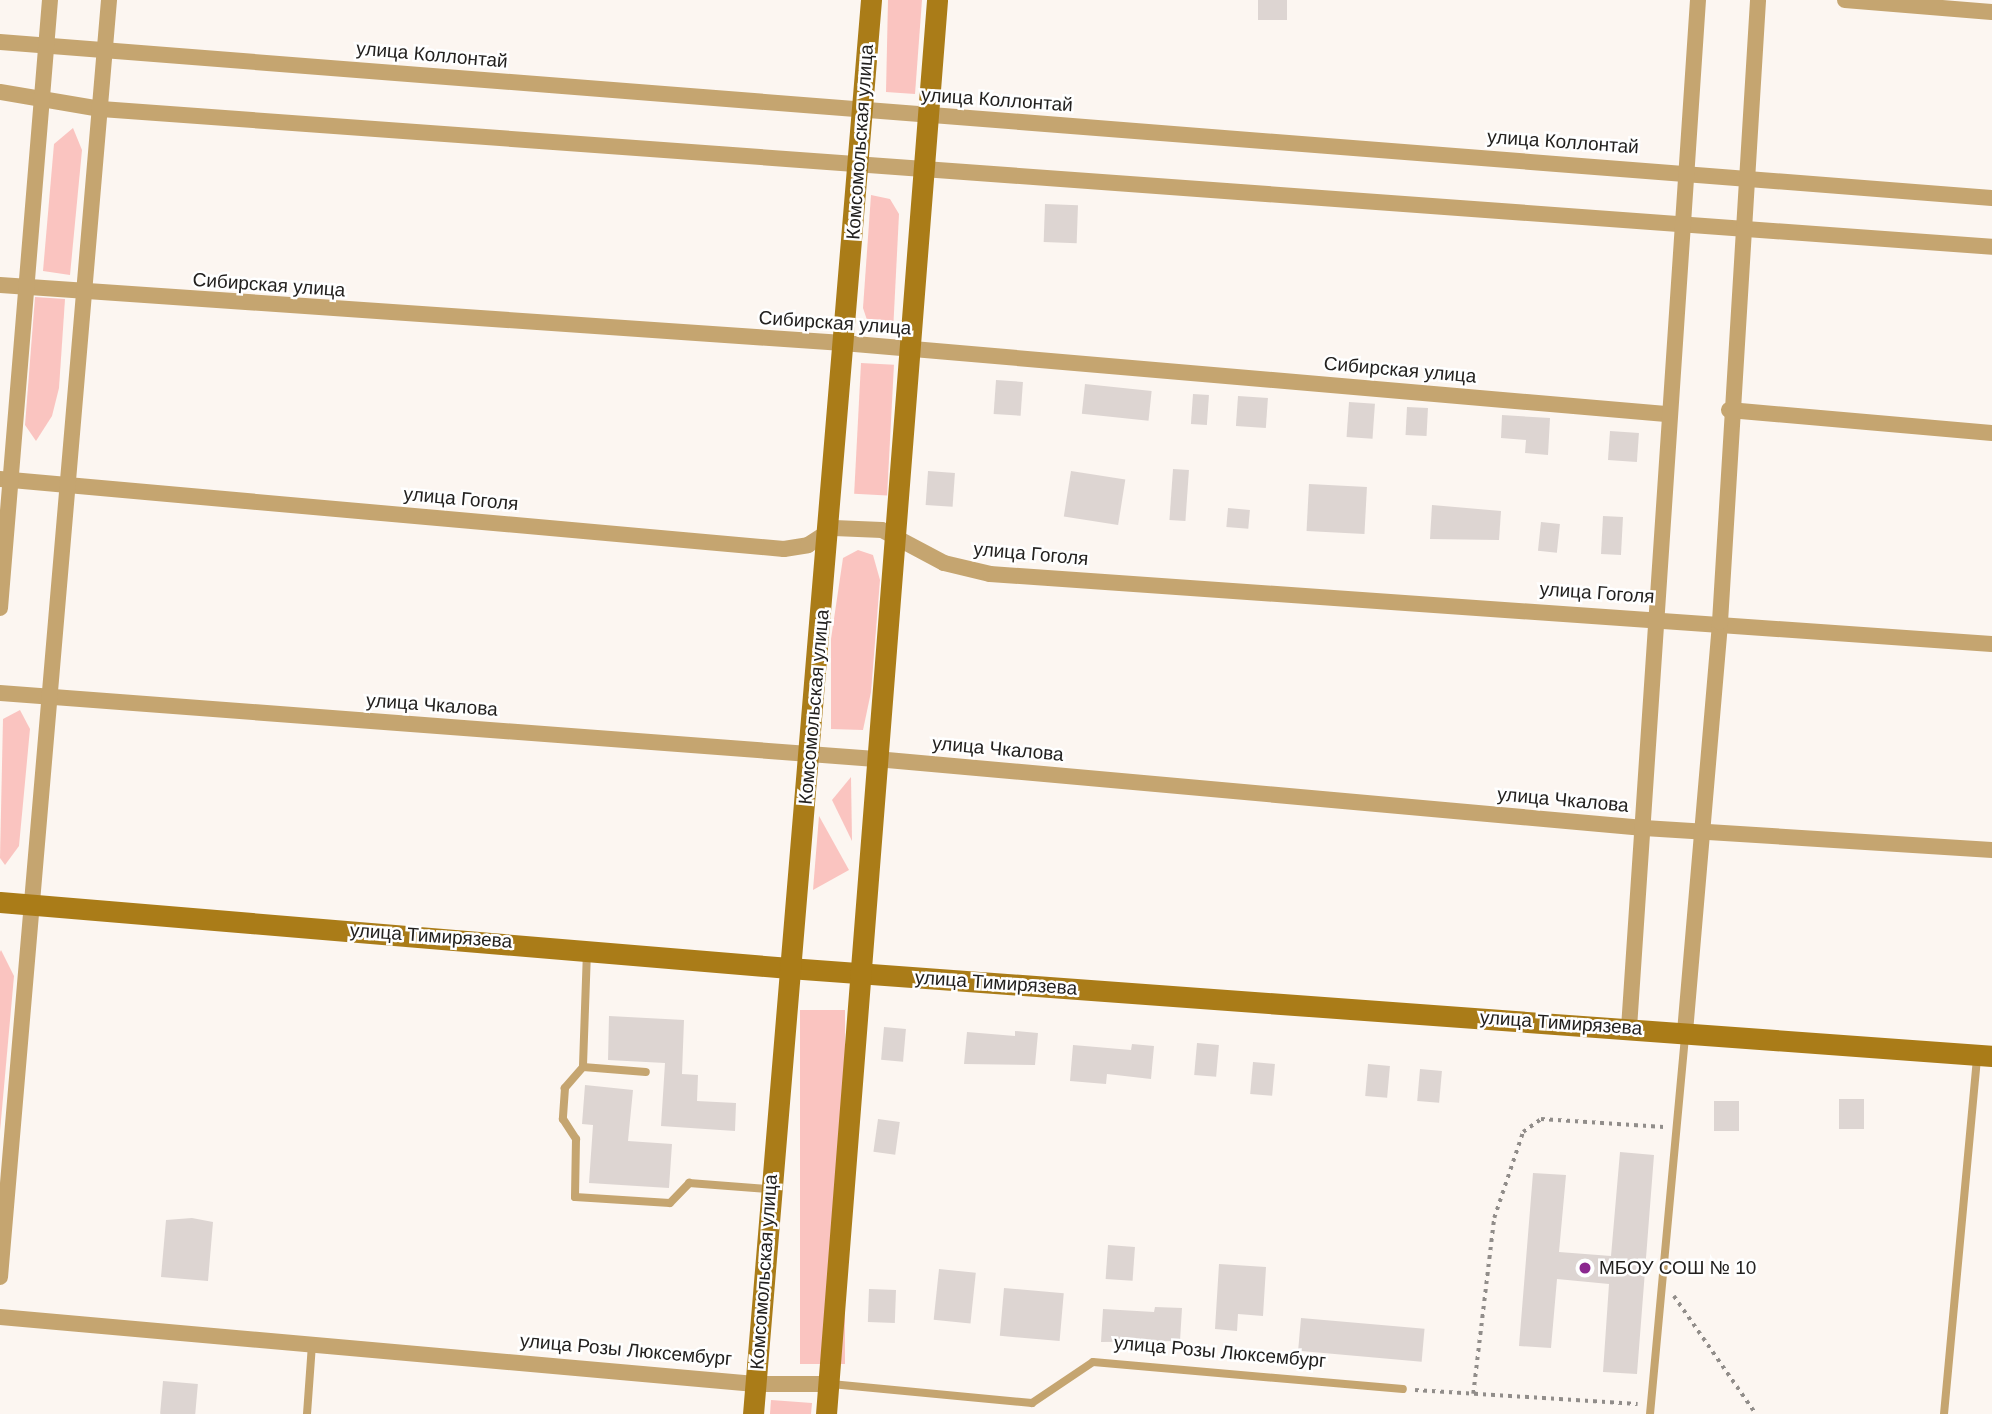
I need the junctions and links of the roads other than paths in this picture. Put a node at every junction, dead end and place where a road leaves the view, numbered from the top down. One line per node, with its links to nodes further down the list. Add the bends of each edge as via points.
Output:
1 (50, 0): 10 (street)
2 (108, 0): 11 (street)
3 (871, 0): 15 (street, Комсомольская улица)
4 (937, 0): 16 (street)
5 (1698, 0): 19 (street)
6 (1758, 0): 20 (street)
7 (1845, 0): 8 (street)
8 (1992, 12)
9 (0, 42): 10 (street, улица Коллонтай)
10 (47, 46): 11 (street, улица Коллонтай); 13 (street)
11 (104, 50): 14 (street); 15 (street, улица Коллонтай)
12 (0, 92): 13 (street)
13 (44, 96): 14 (street); 26 (street)
14 (101, 109): 17 (street); 27 (street)
15 (863, 111): 16 (street, улица Коллонтай); 17 (street, Комсомольская улица)
16 (927, 116): 18 (street); 19 (street, улица Коллонтай)
17 (859, 163): 18 (street); 28 (street, Комсомольская улица)
18 (923, 168): 22 (street); 29 (street)
19 (1683, 172): 20 (street, улица Коллонтай); 22 (street)
20 (1746, 177): 21 (street, улица Коллонтай); 23 (street)
21 (1992, 198)
22 (1679, 225): 23 (street); 31 (street)
23 (1742, 228): 24 (street); 30 (street)
24 (1992, 247)
25 (0, 285): 26 (street, Сибирская улица)
26 (27, 288): 27 (street, Сибирская улица); 33 (street)
27 (82, 294): 28 (street, Сибирская улица); 34 (street)
28 (843, 343): 29 (street, Сибирская улица); 35 (street, Комсомольская улица)
29 (912, 349): 31 (street, Сибирская улица); 36 (street)
30 (1729, 410): 32 (street); 39 (street)
31 (1666, 414): 38 (street)
32 (1992, 433)
33 (4, 479): 34 (street, улица Гоголя); 37 (street)
34 (65, 485): 35 (street, улица Гоголя, via 784,549 808,545); 42 (street)
35 (831, 529): 36 (street, улица Гоголя); 43 (street, Комсомольская улица)
36 (897, 534): 38 (street, улица Гоголя, via 944,563 990,574); 44 (street)
37 (0, 608)
38 (1656, 618): 39 (street, улица Гоголя); 45 (street)
39 (1720, 622): 40 (street, улица Гоголя); 46 (street)
40 (1992, 645)
41 (0, 693): 42 (street, улица Чкалова)
42 (50, 698): 43 (street, улица Чкалова); 49 (street)
43 (810, 754): 44 (street, улица Чкалова); 51 (street, Комсомольская улица)
44 (876, 760): 45 (street, улица Чкалова); 52 (street)
45 (1644, 828): 46 (street, улица Чкалова); 53 (street)
46 (1702, 830): 47 (street, улица Чкалова); 54 (street)
47 (1992, 850)
48 (0, 902): 49 (street, улица Тимирязева)
49 (32, 904): 50 (street, улица Тимирязева); 59 (street)
50 (587, 948): 51 (street, улица Тимирязева); 56 (lane)
51 (789, 968): 52 (street, улица Тимирязева); 58 (street, Комсомольская улица)
52 (860, 973): 53 (street, улица Тимирязева); 63 (street)
53 (1629, 1028): 54 (street, улица Тимирязева)
54 (1685, 1031): 55 (street, улица Тимирязева); 65 (lane)
55 (1984, 1056): 69 (lane)
56 (583, 1067): 57 (lane); 58 (lane, via 565,1088 564,1109 576,1139 575,1197 670,1203 689,1183)
57 (646, 1072)
58 (770, 1189): 62 (street, Комсомольская улица)
59 (0, 1277)
60 (0, 1317): 61 (street, улица Розы Люксембург)
61 (312, 1341): 62 (street, улица Розы Люксембург); 66 (lane)
62 (755, 1384): 63 (street, улица Розы Люксембург); 67 (street, Комсомольская улица)
63 (828, 1384): 64 (lane, улица Розы Люксембург, via 1032,1403 1093,1362); 68 (street)
64 (1403, 1389)
65 (1651, 1410)
66 (307, 1414)
67 (753, 1414)
68 (826, 1414)
69 (1944, 1414)

